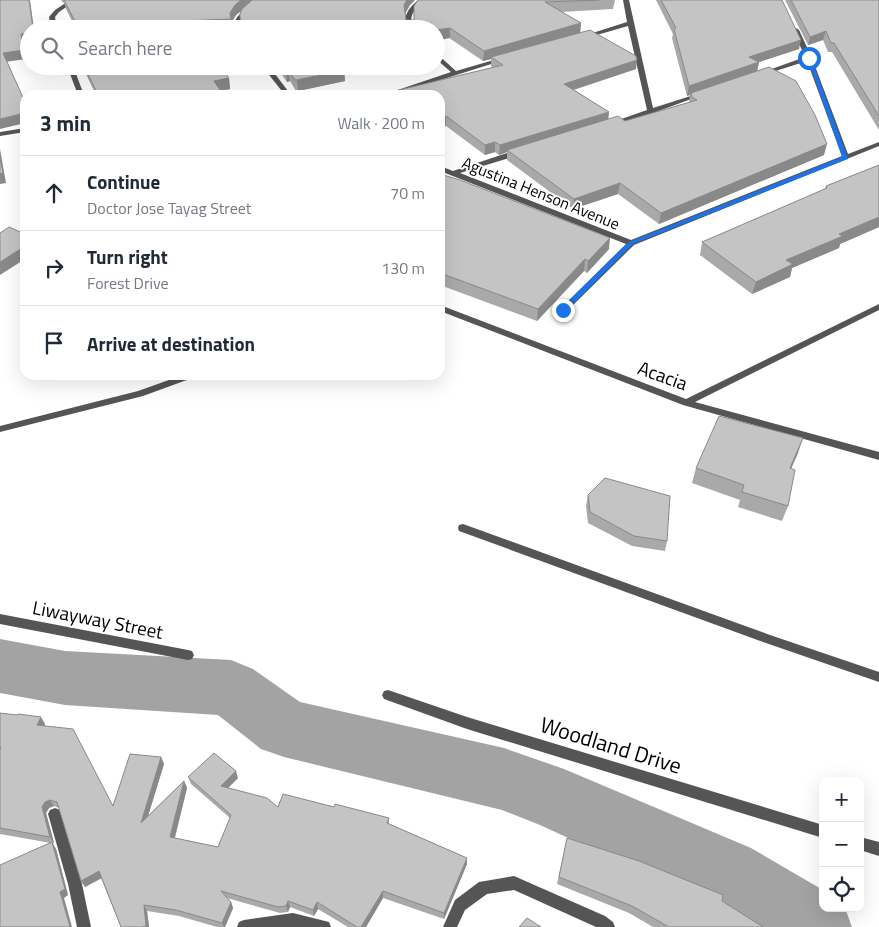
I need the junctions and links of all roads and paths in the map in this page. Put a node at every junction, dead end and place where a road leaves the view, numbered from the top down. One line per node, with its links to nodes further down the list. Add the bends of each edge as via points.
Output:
1 (74, 0): 5 (street, via 56,11)
2 (260, 0): 6 (street)
3 (421, 0): 7 (street, via 408,13)
4 (626, 0): 8 (street)
5 (52, 20)
6 (238, 20)
7 (406, 20)
8 (630, 23): 10 (street); 22 (street)
9 (793, 25): 12 (street)
10 (574, 39)
11 (510, 57): 14 (street)
12 (809, 58): 17 (street); 28 (street)
13 (445, 64): 14 (street)
14 (455, 73): 20 (street)
15 (73, 75): 18 (street)
16 (272, 75): 19 (street)
17 (753, 77)
18 (79, 90)
19 (284, 90)
20 (402, 90)
21 (706, 93): 22 (street)
22 (651, 112): 23 (street)
23 (604, 126)
24 (20, 131): 25 (street)
25 (0, 134)
26 (879, 144): 28 (street)
27 (528, 150): 30 (street)
28 (846, 157): 31 (street)
29 (445, 170): 30 (street, Agustina Henson Avenue)
30 (453, 173): 31 (street, Agustina Henson Avenue)
31 (631, 243): 34 (street)
32 (879, 307): 36 (street)
33 (445, 310): 36 (street, Acacia)
34 (563, 310)
35 (178, 380): 37 (street, via 140,394)
36 (686, 403): 38 (street, Acacia)
37 (0, 428)
38 (879, 456)
39 (463, 528): 42 (street)
40 (0, 619): 41 (street, Liwayway Street)
41 (188, 655)
42 (879, 677)
43 (388, 695): 45 (street, Woodland Drive, via 467,723)
44 (55, 814): 48 (street)
45 (819, 831)
46 (864, 844): 47 (street)
47 (879, 849)
48 (84, 927)
49 (244, 927): 50 (street, via 293,920)
50 (324, 927)
51 (450, 927): 52 (street, via 460,905 484,887 514,883)
52 (608, 927)

